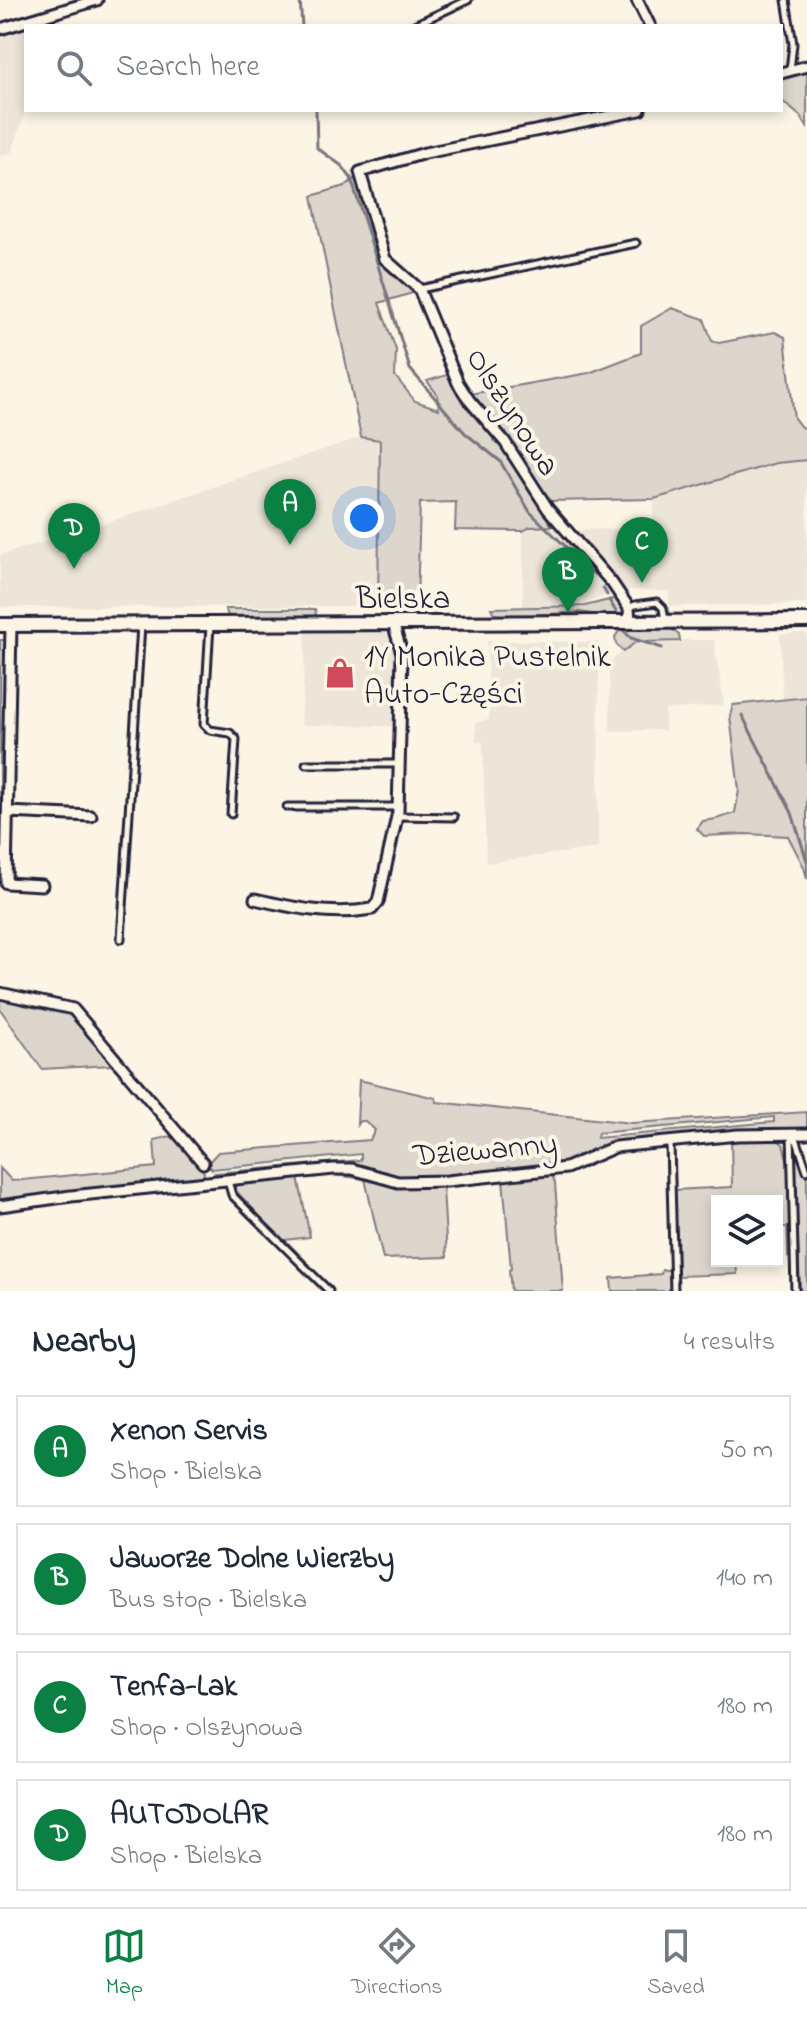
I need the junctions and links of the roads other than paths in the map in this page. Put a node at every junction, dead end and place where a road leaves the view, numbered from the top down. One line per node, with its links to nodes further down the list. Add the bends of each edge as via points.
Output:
1 (97, 0): 7 (street)
2 (468, 0): 5 (lane)
3 (637, 0): 6 (street)
4 (786, 0): 9 (lane, via 793,44)
5 (416, 24)
6 (649, 24)
7 (0, 29)
8 (807, 66): 9 (street)
9 (785, 72)
10 (630, 112): 12 (street, Olszynowa, via 425,153 360,172 385,259)
11 (636, 243): 12 (lane)
12 (419, 289): 13 (street, Olszynowa, via 469,400)
13 (629, 608): 15 (street); 16 (lane, via 657,602)
14 (807, 621): 16 (main road, Bielska)
15 (630, 622): 16 (main road, Bielska); 17 (main road, Bielska)
16 (665, 622)
17 (393, 623): 19 (main road, Bielska); 22 (street, via 402,653)
18 (141, 624): 19 (main road, Bielska); 20 (main road, Bielska); 31 (lane)
19 (210, 624): 26 (lane, via 204,724 236,739)
20 (5, 625): 25 (street)
21 (306, 764): 22 (lane)
22 (399, 764): 24 (street)
23 (287, 807): 24 (lane)
24 (398, 811): 28 (lane); 30 (street, via 378,902 372,909 306,911)
25 (8, 812): 27 (street); 29 (street, via 6,883)
26 (231, 814)
27 (91, 816)
28 (454, 817)
29 (42, 885)
30 (255, 899)
31 (121, 939)
32 (0, 993): 36 (street, via 73,1009)
33 (791, 1134): 34 (street, Dziewanny); 35 (street, Dziewanny); 37 (lane); 42 (lane)
34 (807, 1134)
35 (670, 1142): 38 (street, Dziewanny, via 615,1147 566,1168 447,1181 398,1182 342,1168); 41 (lane)
36 (203, 1163)
37 (807, 1171)
38 (228, 1181): 39 (street, Dziewanny); 40 (lane, via 232,1195)
39 (0, 1206)
40 (329, 1291)
41 (674, 1291)
42 (795, 1291)

